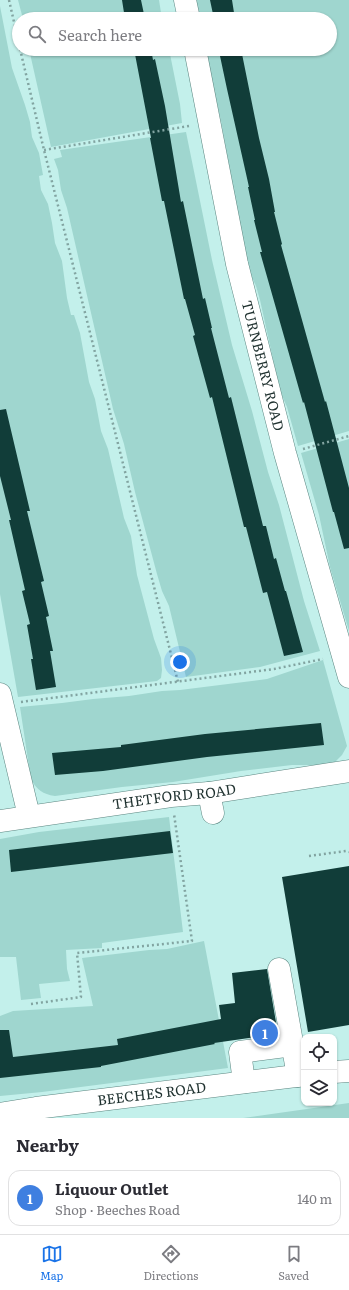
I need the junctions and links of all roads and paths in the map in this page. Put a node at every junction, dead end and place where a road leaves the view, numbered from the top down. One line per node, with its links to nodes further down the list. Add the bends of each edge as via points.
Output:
1 (9, 0): 4 (path)
2 (185, 0): 3 (street)
3 (188, 12)
4 (12, 13)
5 (22, 56): 8 (path)
6 (196, 56): 7 (street, TURNBERRY ROAD)
7 (210, 123): 8 (path); 10 (street, TURNBERRY ROAD, via 237,264)
8 (44, 150): 13 (path)
9 (349, 436): 10 (path)
10 (285, 453): 11 (street, TURNBERRY ROAD)
11 (343, 655): 12 (street, TURNBERRY ROAD); 13 (path, via 274,669)
12 (349, 677)
13 (178, 682): 14 (path, via 48,698)
14 (2, 699): 17 (street)
15 (349, 771): 16 (street, THETFORD ROAD, via 211,803)
16 (171, 796): 17 (street, THETFORD ROAD); 22 (path, via 192,941 77,953 81,997)
17 (29, 816): 18 (street, THETFORD ROAD)
18 (0, 821)
19 (349, 852): 20 (path)
20 (309, 856)
21 (279, 969): 23 (street)
22 (31, 1004)
23 (293, 1045): 26 (street); 27 (street, via 240,1052)
24 (349, 1070): 25 (street)
25 (337, 1072)
26 (301, 1075): 27 (street, BEECHES ROAD)
27 (244, 1082): 28 (street, BEECHES ROAD)
28 (0, 1114)

